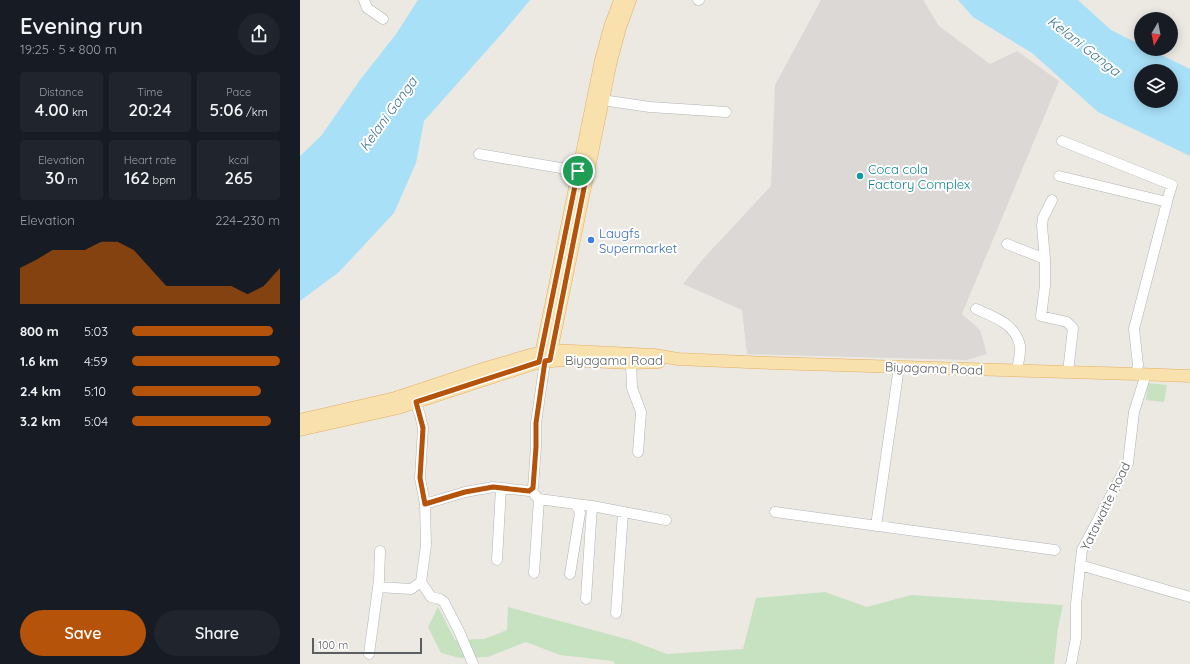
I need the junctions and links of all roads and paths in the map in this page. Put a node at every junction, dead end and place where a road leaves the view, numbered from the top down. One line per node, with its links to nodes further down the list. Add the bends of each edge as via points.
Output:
1 (364, 0): 4 (street, via 367,8)
2 (620, 0): 9 (main road, via 601,60)
3 (630, 0): 5 (main road, via 616,42)
4 (383, 20)
5 (602, 100): 6 (street, via 650,107); 9 (main road)
6 (726, 112)
7 (1062, 141): 12 (street, Yatawatte Road, via 1172,185)
8 (479, 154): 9 (street)
9 (582, 172): 16 (main road)
10 (1059, 176): 12 (street, via 1167,202)
11 (1052, 200): 14 (street, via 1042,226)
12 (1166, 204): 22 (street, Yatawatte Road, via 1134,329)
13 (1007, 244): 14 (street)
14 (1045, 259): 21 (street, via 1041,316 1067,322 1073,328)
15 (976, 309): 20 (street, via 1005,322 1016,334 1020,346)
16 (545, 357): 17 (main road, Biyagama Road, via 654,355); 18 (main road, Biyagama Road); 24 (main road, via 486,368); 29 (street, via 536,423 534,484)
17 (678, 359): 18 (main road, Biyagama Road); 19 (main road, Biyagama Road)
18 (631, 363): 27 (street, via 632,388 641,412)
19 (899, 367): 20 (main road, Biyagama Road); 37 (street)
20 (1017, 370): 21 (main road, Biyagama Road)
21 (1068, 372): 22 (main road, Biyagama Road)
22 (1141, 374): 23 (main road, Biyagama Road); 41 (street, Yatawatte Road, via 1128,463 1082,550)
23 (1190, 376)
24 (414, 398): 25 (main road); 26 (main road, via 377,413); 31 (street, via 423,428 420,478)
25 (300, 420)
26 (300, 430)
27 (638, 452)
28 (501, 488): 29 (street); 31 (street, via 465,492); 40 (street)
29 (531, 490): 30 (street)
30 (539, 499): 32 (street); 42 (street)
31 (425, 504): 44 (street, via 426,545)
32 (576, 504): 33 (street); 43 (street, via 580,512)
33 (592, 506): 34 (street); 47 (street)
34 (623, 512): 36 (street); 48 (street)
35 (775, 512): 37 (street)
36 (666, 520)
37 (876, 526): 38 (street)
38 (1055, 550)
39 (380, 551): 45 (street)
40 (497, 560)
41 (1080, 565): 46 (street); 51 (street, Yatawatte Road, via 1076,638)
42 (534, 573)
43 (570, 574)
44 (421, 582): 45 (street, via 411,589); 50 (street, via 431,597 444,602)
45 (378, 587): 49 (street)
46 (1190, 597)
47 (586, 599)
48 (616, 613)
49 (369, 654)
50 (473, 664)
51 (1071, 664)

